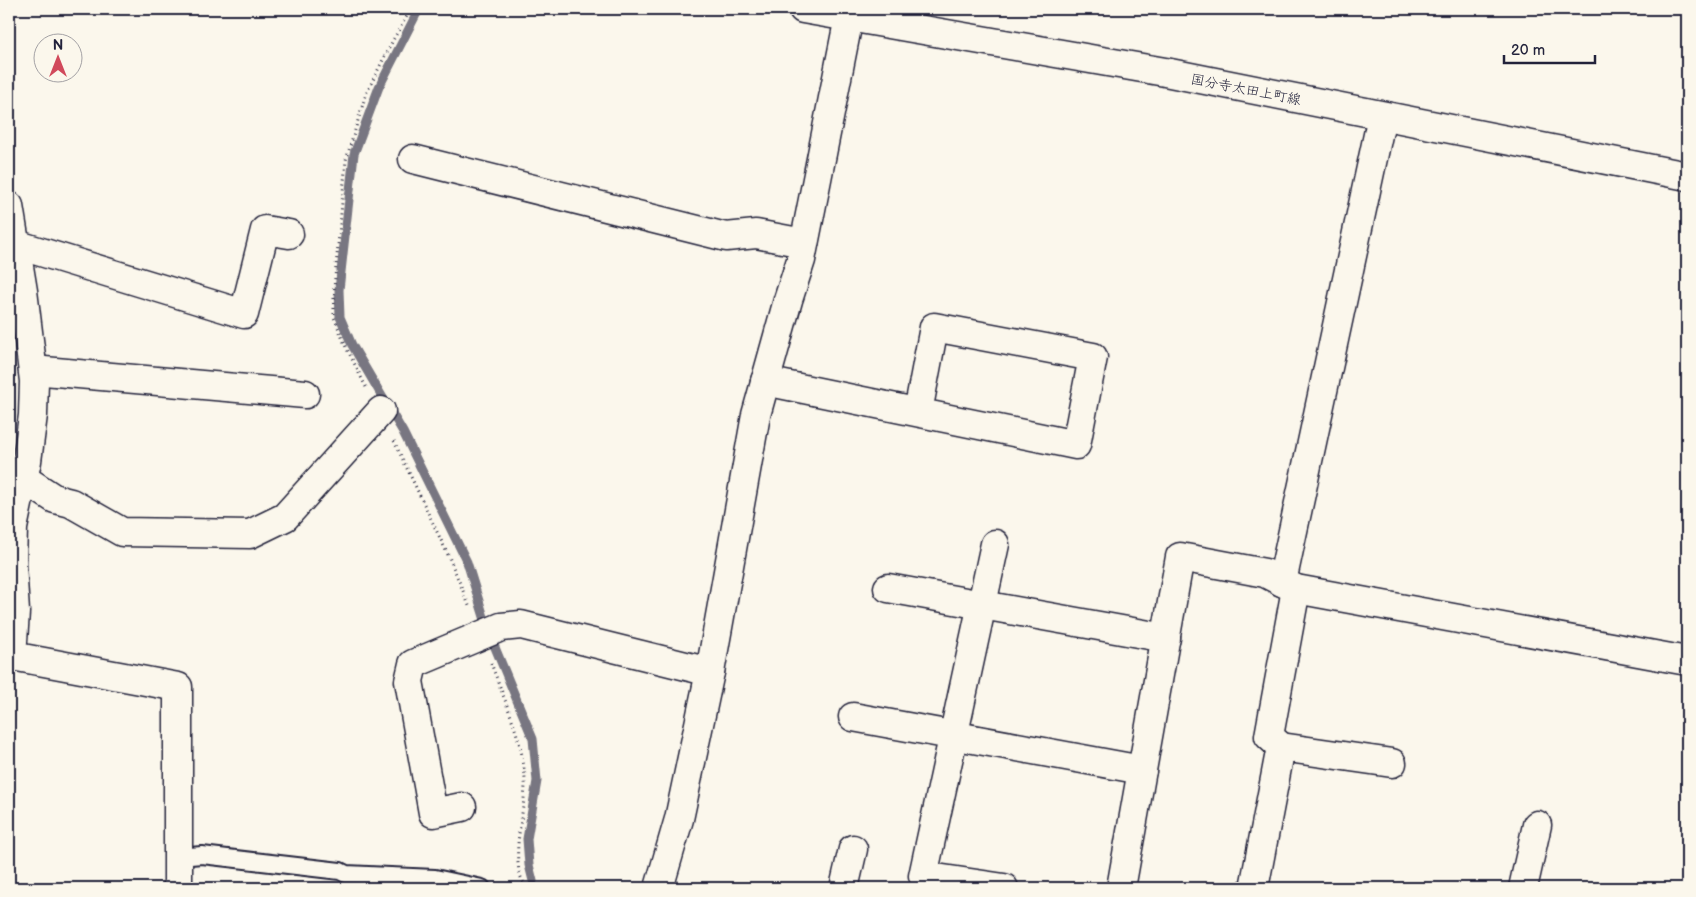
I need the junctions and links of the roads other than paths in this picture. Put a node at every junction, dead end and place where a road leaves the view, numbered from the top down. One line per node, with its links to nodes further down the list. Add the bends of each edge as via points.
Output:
1 (803, 9): 2 (street, 国分寺太田上町線)
2 (850, 17): 3 (street, 国分寺太田上町線, via 1165,72); 8 (street)
3 (1382, 116): 5 (street, 国分寺太田上町線); 17 (street)
4 (413, 159): 8 (street, via 726,237 756,234)
5 (1687, 176)
6 (9, 206): 9 (street)
7 (289, 234): 9 (street, via 265,230 244,314)
8 (804, 243): 11 (street)
9 (15, 244): 10 (street)
10 (33, 370): 12 (street); 15 (street, via 32,415)
11 (766, 381): 14 (street); 23 (street, via 756,415)
12 (305, 394)
13 (381, 411): 15 (street, via 285,517 250,534 122,532 70,503 56,500)
14 (918, 412): 14 (street, via 1076,445 1093,357 934,327)
15 (23, 478): 21 (street, via 13,528 15,612)
16 (995, 544): 19 (street)
17 (1289, 585): 20 (street, via 1265,573 1180,557); 22 (street); 26 (street, via 1269,736)
18 (888, 588): 19 (street)
19 (982, 605): 20 (street); 25 (street)
20 (1166, 638): 28 (street)
21 (10, 656): 32 (street, via 178,687)
22 (1687, 661)
23 (710, 672): 29 (street, via 522,625 501,627 413,664 409,681 433,813); 35 (street, via 679,819)
24 (853, 717): 25 (street)
25 (953, 737): 28 (street); 37 (street, via 923,876)
26 (1281, 747): 27 (street); 39 (street)
27 (1392, 763)
28 (1142, 770): 38 (street)
29 (462, 807)
30 (1536, 825): 40 (street)
31 (853, 850): 36 (street)
32 (178, 857): 33 (street); 34 (lane, via 202,855 346,874 435,878)
33 (178, 888)
34 (482, 888)
35 (659, 888)
36 (844, 888)
37 (1002, 888)
38 (1121, 888)
39 (1254, 888)
40 (1524, 888)

